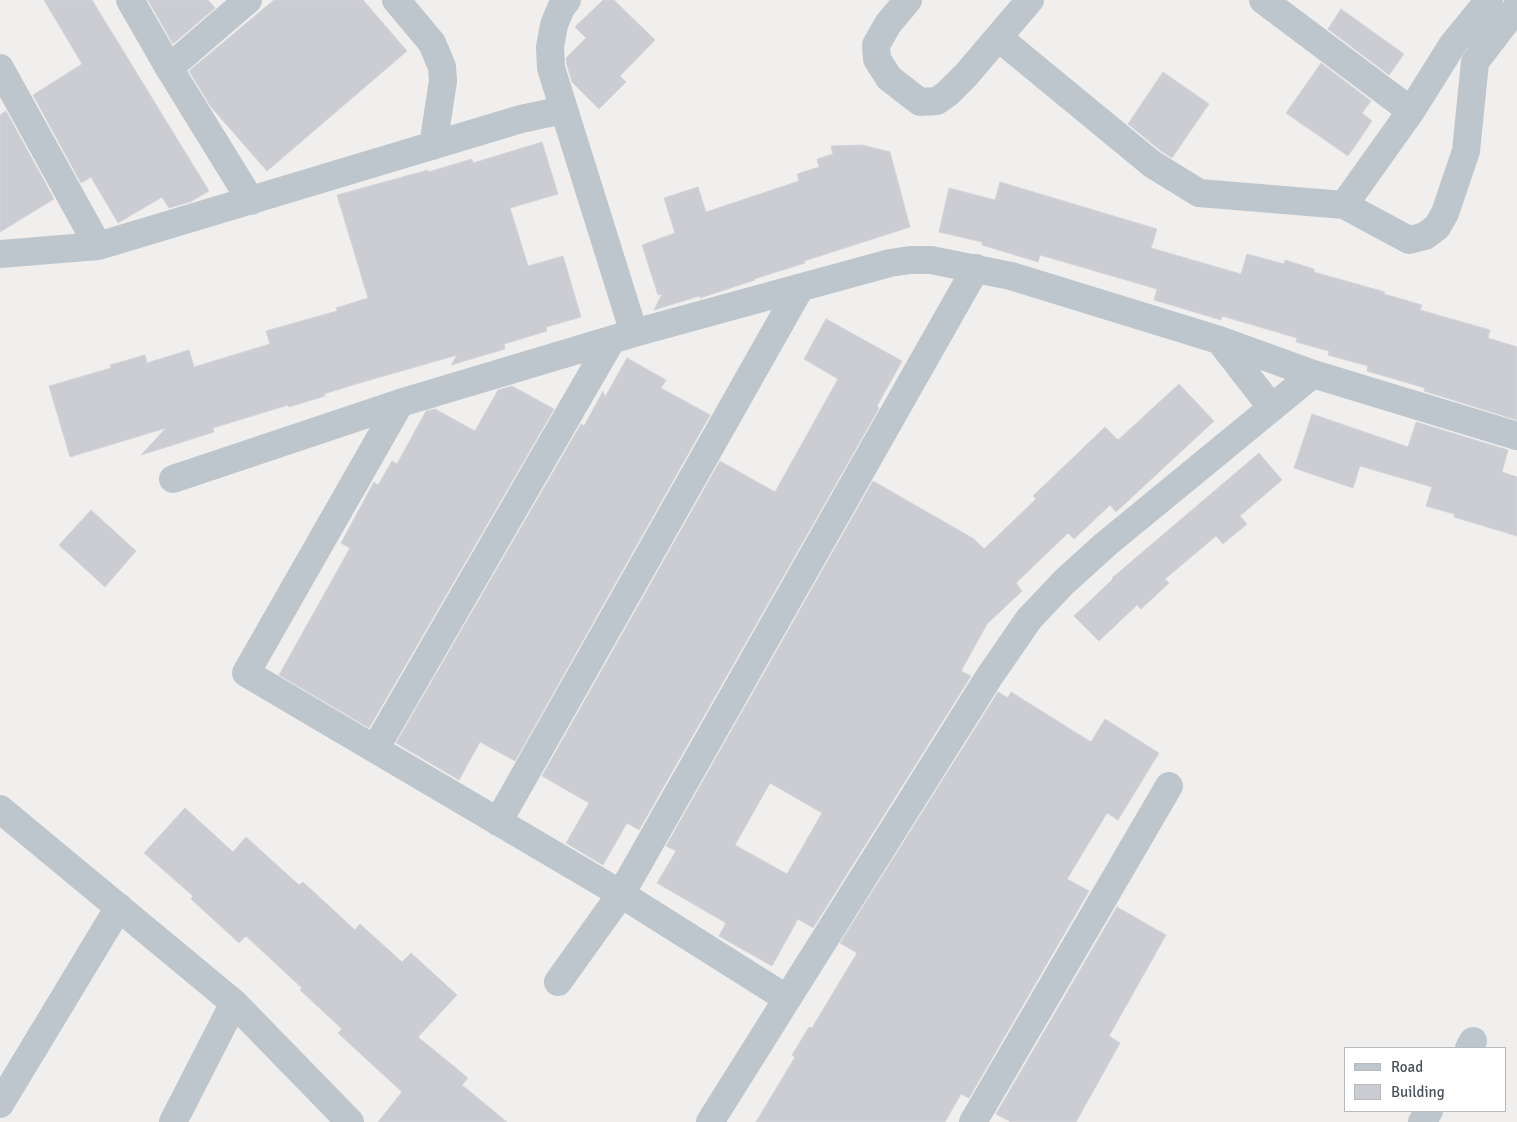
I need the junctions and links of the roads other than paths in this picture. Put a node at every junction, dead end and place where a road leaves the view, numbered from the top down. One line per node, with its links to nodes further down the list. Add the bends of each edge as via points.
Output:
1 (130, 0): 14 (street)
2 (248, 0): 14 (street)
3 (396, 0): 17 (street, via 432,43 442,67 443,81)
4 (568, 0): 15 (street, via 554,25 550,47 551,68)
5 (908, 0): 10 (street, via 876,45 878,59 889,78 920,102 937,101 948,93)
6 (1030, 0): 10 (street)
7 (1263, 0): 16 (street)
8 (1489, 0): 11 (street)
9 (1517, 7): 12 (street)
10 (999, 38): 19 (street, via 1152,164 1199,194)
11 (1453, 44): 12 (street); 16 (street)
12 (1475, 62): 19 (street, via 1466,151 1437,227 1425,236 1409,240)
13 (0, 68): 20 (street)
14 (169, 68): 18 (street)
15 (563, 110): 17 (street, via 521,119); 24 (street, via 577,148)
16 (1411, 111): 19 (street)
17 (433, 146): 18 (street)
18 (251, 201): 20 (street)
19 (1344, 205)
20 (98, 246): 21 (street)
21 (0, 254)
22 (976, 268): 23 (street, via 931,260 910,260); 25 (street); 35 (street)
23 (800, 288): 24 (street); 34 (street)
24 (623, 337): 27 (street); 31 (street)
25 (1219, 340): 26 (street); 28 (street)
26 (1313, 374): 28 (street); 29 (street)
27 (400, 403): 30 (street); 31 (street, via 246,673)
28 (1272, 408): 38 (street, via 1106,544 1029,619)
29 (1517, 436)
30 (173, 479)
31 (376, 749): 34 (street)
32 (1168, 786): 44 (street)
33 (0, 809): 36 (street)
34 (498, 822): 35 (street)
35 (621, 894): 37 (street); 38 (street)
36 (119, 907): 39 (street); 40 (street)
37 (558, 982)
38 (786, 998): 43 (street)
39 (234, 1003): 41 (street); 42 (street)
40 (0, 1104)
41 (173, 1122)
42 (350, 1122)
43 (710, 1122)
44 (973, 1122)

